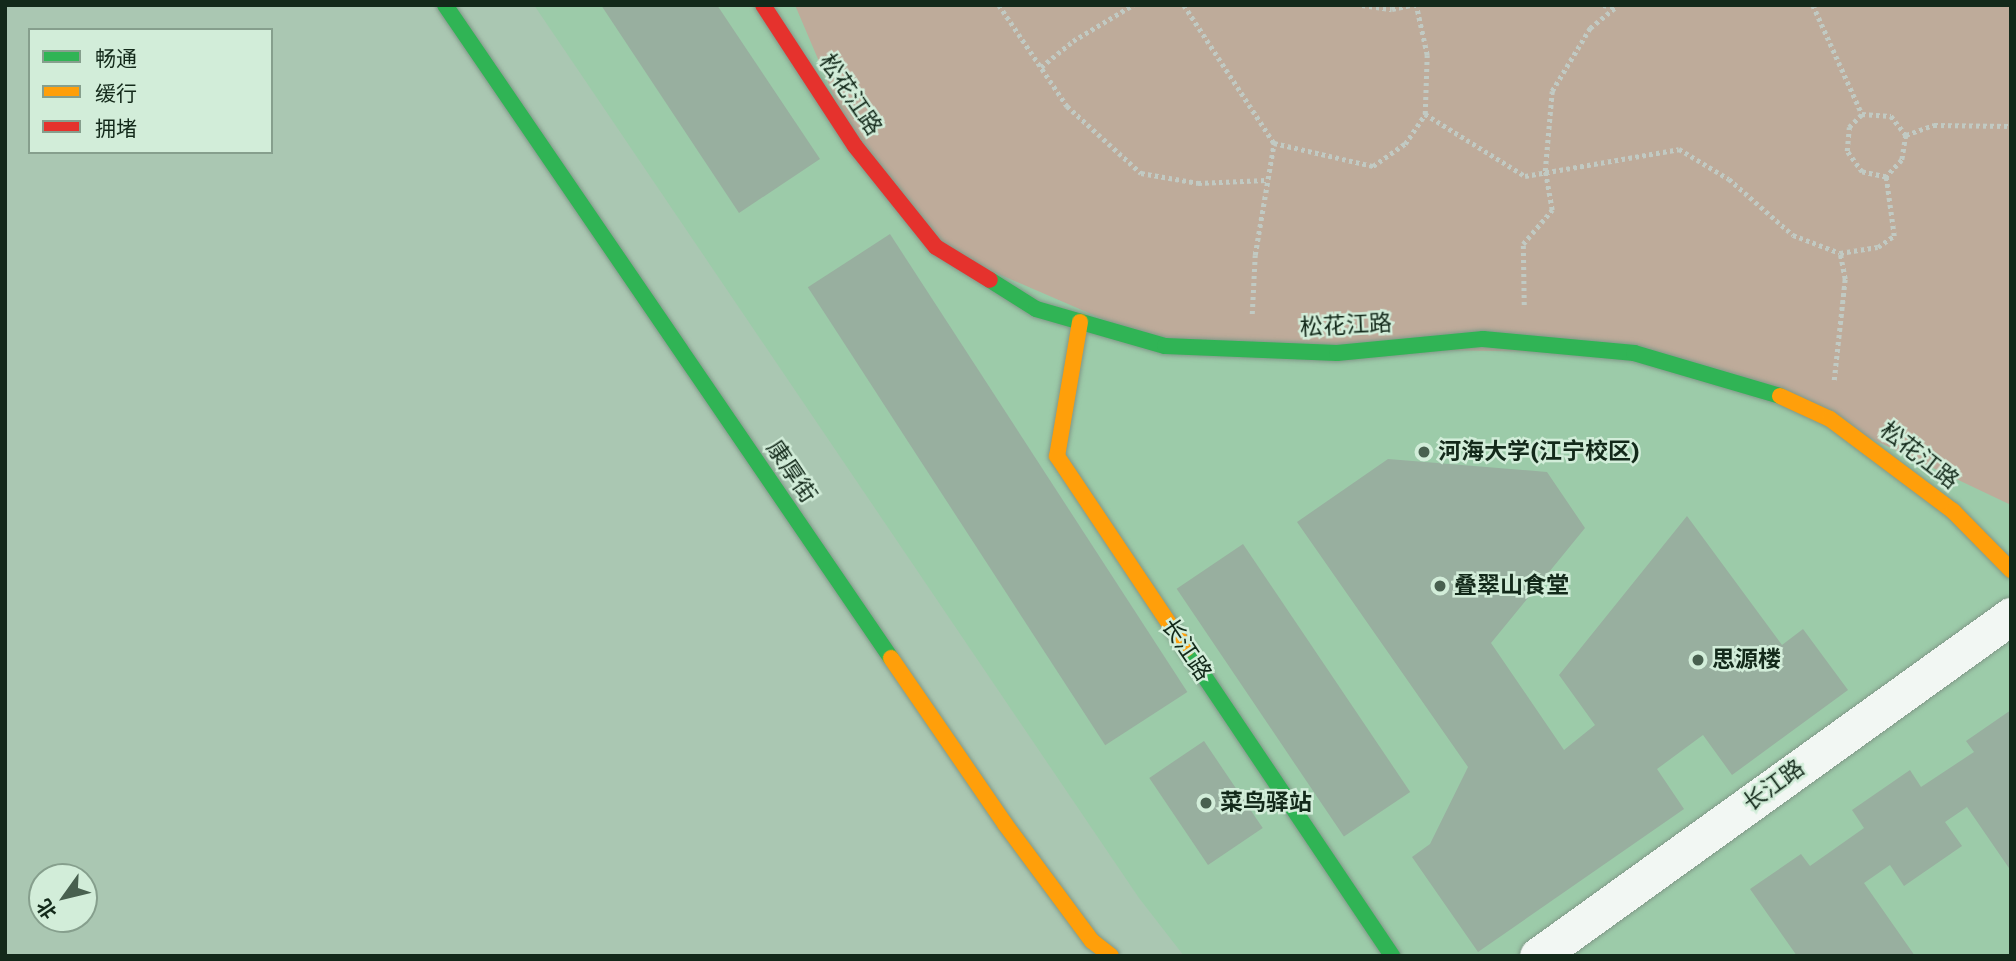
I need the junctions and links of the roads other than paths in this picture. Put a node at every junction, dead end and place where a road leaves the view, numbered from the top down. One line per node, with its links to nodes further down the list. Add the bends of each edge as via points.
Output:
1 (445, 5): 6 (street, 康厚街, via 1005,824 1092,941)
2 (763, 5): 3 (street, 松花江路, via 855,146 936,247 1037,309)
3 (1080, 322): 4 (street, 松花江路, via 1165,346 1337,353 1483,339 1634,353 1770,392 1830,419 1952,511); 7 (street, 长江路, via 1057,456)
4 (2011, 570)
5 (2011, 616): 8 (street, 长江路)
6 (1111, 956)
7 (1392, 956)
8 (1538, 956)

